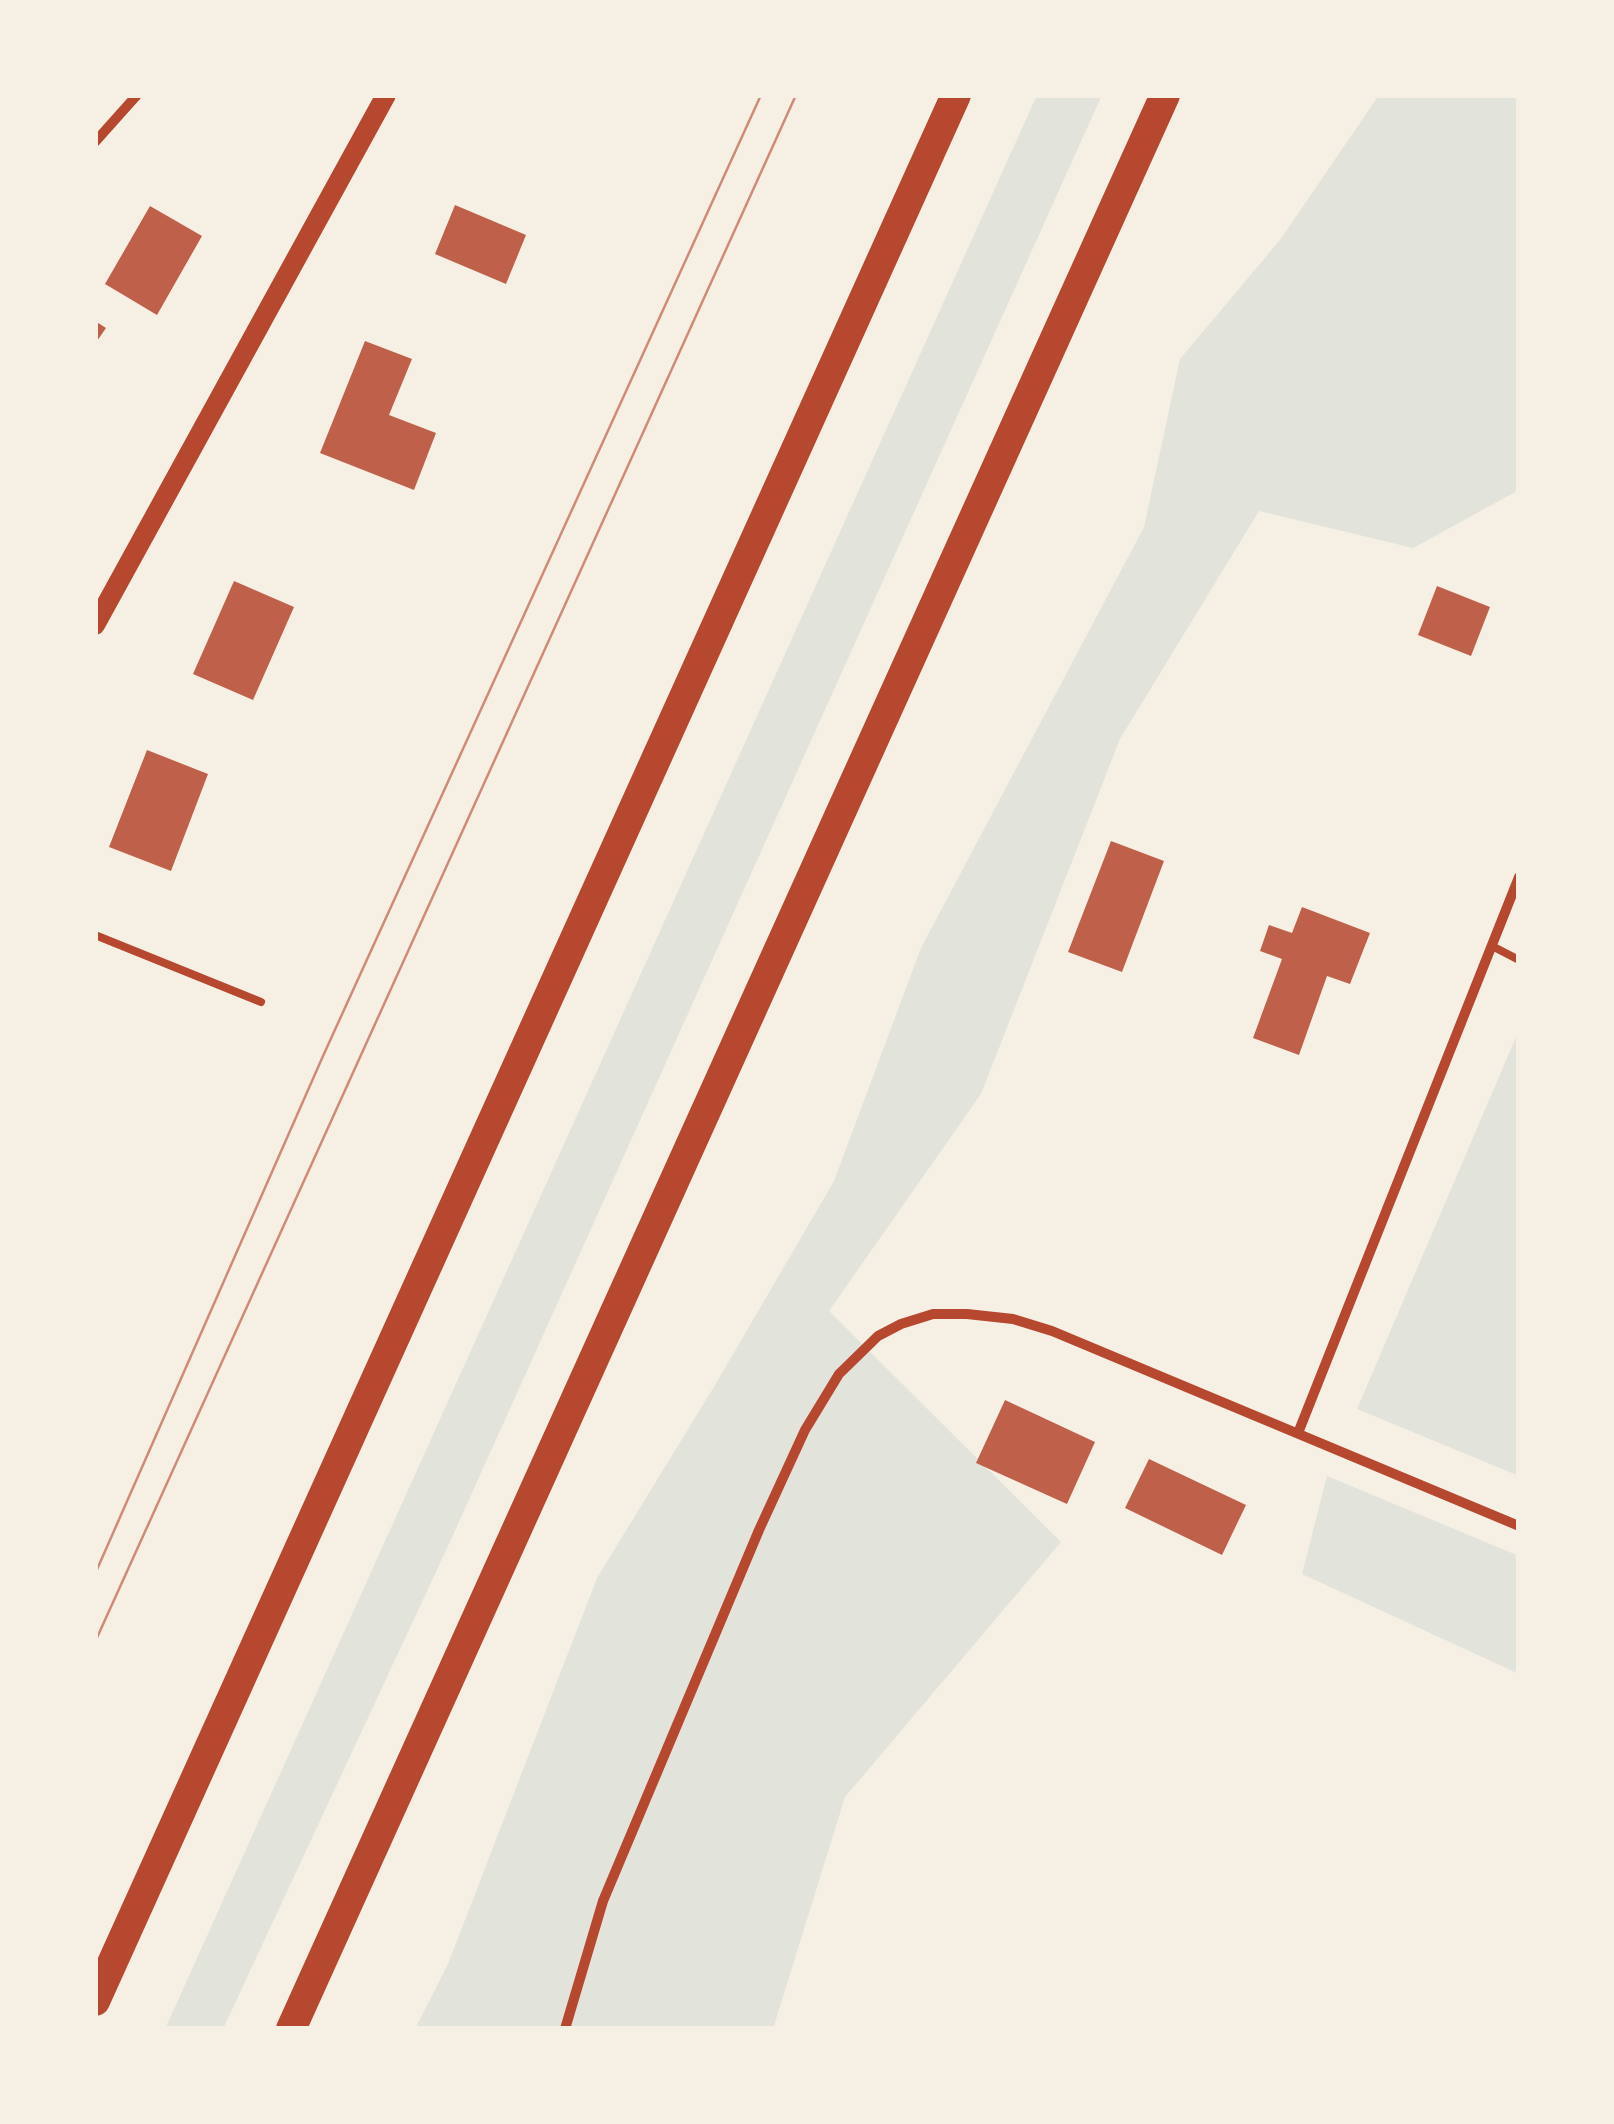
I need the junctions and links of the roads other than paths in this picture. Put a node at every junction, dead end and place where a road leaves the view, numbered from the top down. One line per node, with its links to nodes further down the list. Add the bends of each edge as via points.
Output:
1 (137, 95): 5 (street)
2 (386, 95): 6 (main road)
3 (956, 95): 14 (highway)
4 (1165, 95): 15 (highway)
5 (95, 142)
6 (95, 625)
7 (1519, 877): 9 (street)
8 (95, 935): 11 (lane)
9 (1492, 946): 10 (lane); 12 (street)
10 (1519, 960)
11 (261, 1002)
12 (1298, 1433): 13 (street); 16 (street, via 1013,1319 933,1314 878,1336 839,1374 804,1430 603,1901)
13 (1519, 1526)
14 (95, 2001)
15 (290, 2029)
16 (566, 2029)

